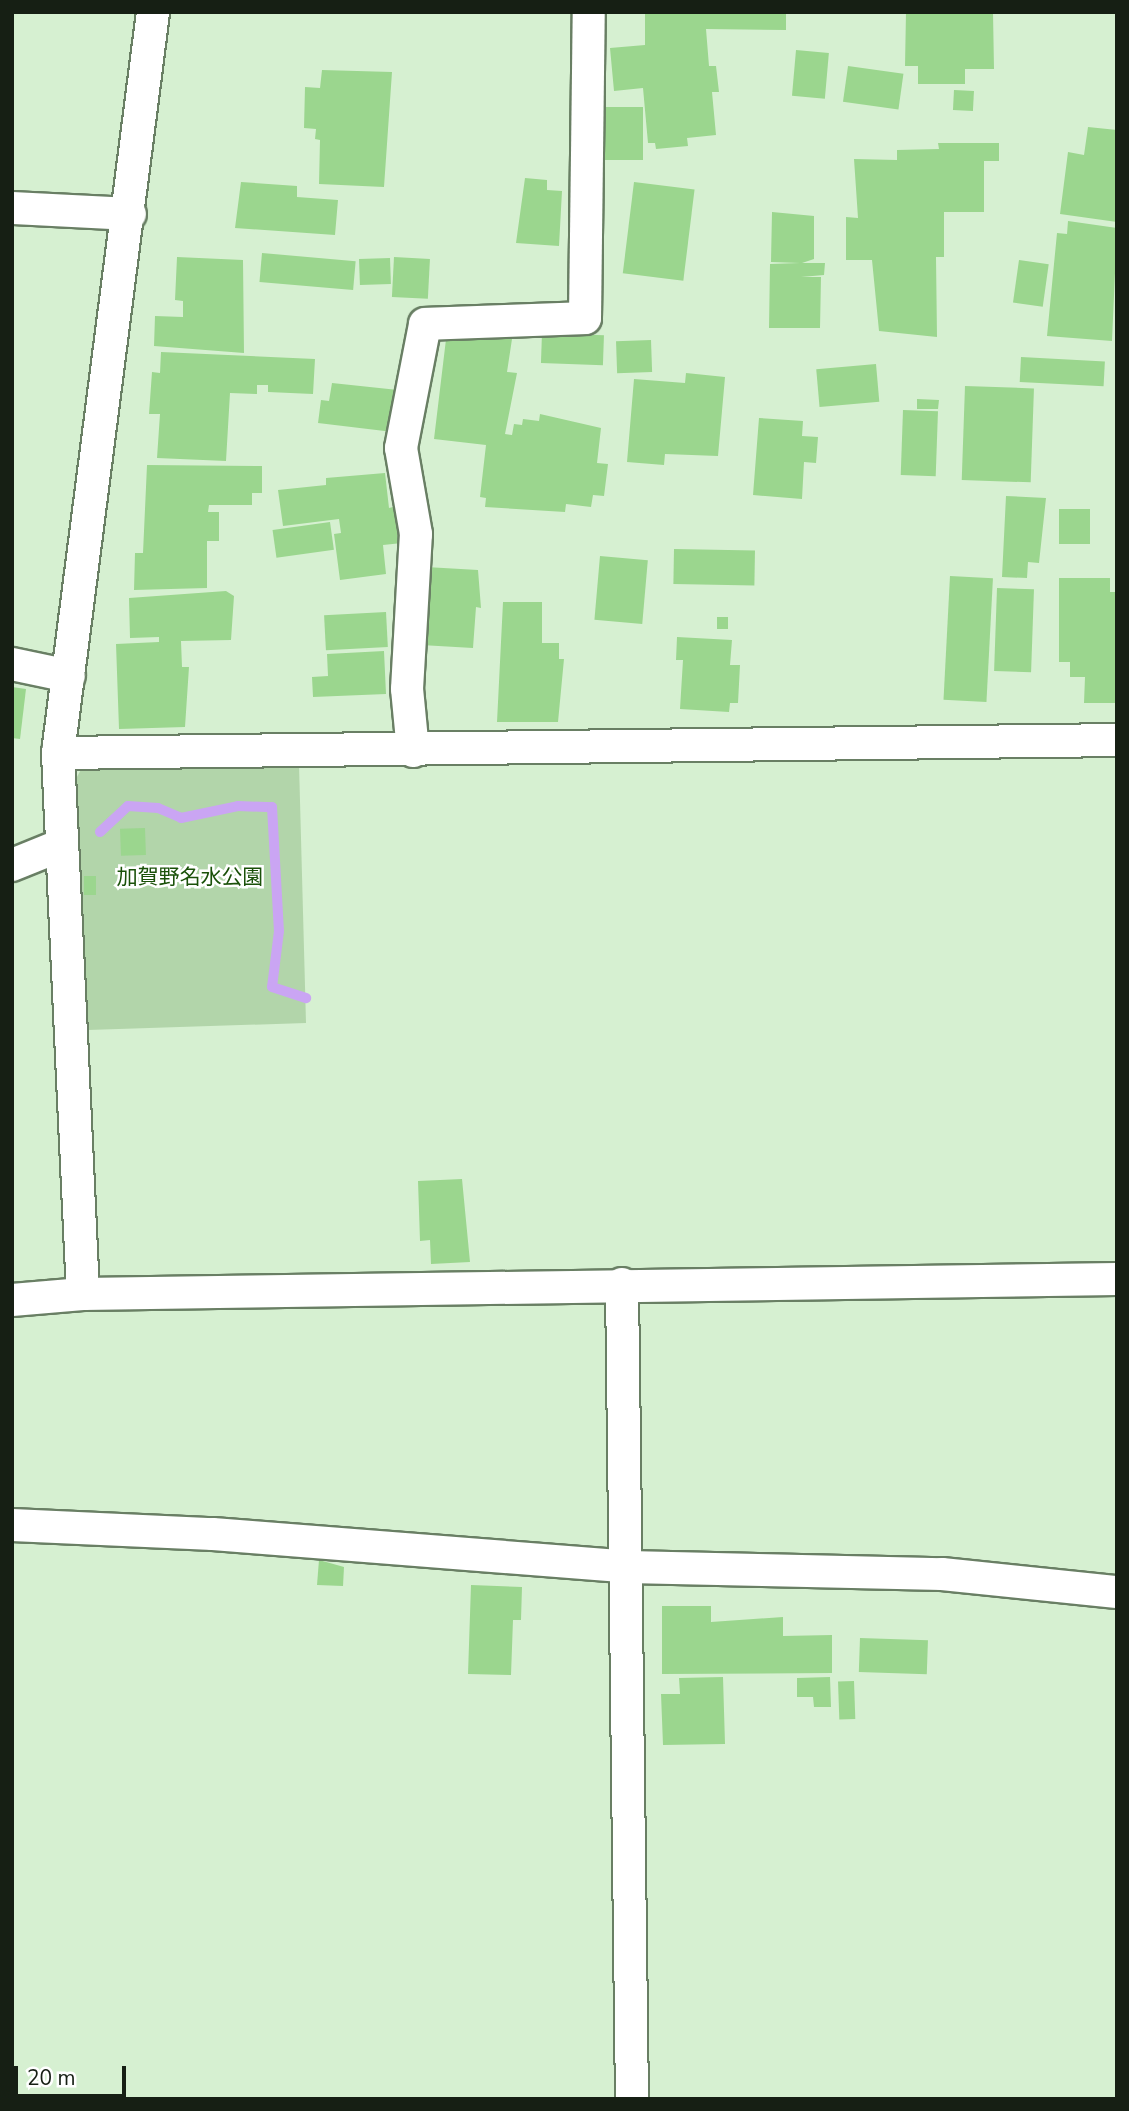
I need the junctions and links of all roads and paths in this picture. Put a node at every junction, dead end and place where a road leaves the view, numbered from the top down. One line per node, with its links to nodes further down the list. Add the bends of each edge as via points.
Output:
1 (153, 12): 4 (street)
2 (589, 12): 8 (street, via 585,318 425,324 401,448 416,534 407,689)
3 (12, 208): 4 (street)
4 (130, 214): 6 (street)
5 (12, 664): 6 (street)
6 (68, 676): 9 (street)
7 (1117, 740): 8 (street)
8 (413, 751): 9 (street)
9 (58, 753): 10 (street)
10 (60, 846): 11 (street); 14 (street)
11 (12, 865)
12 (1117, 1279): 13 (street)
13 (622, 1284): 14 (street); 17 (street)
14 (83, 1294): 15 (street)
15 (12, 1300)
16 (12, 1525): 17 (street, via 213,1534)
17 (628, 1567): 18 (street, via 943,1574); 19 (street)
18 (1117, 1592)
19 (632, 2099)

